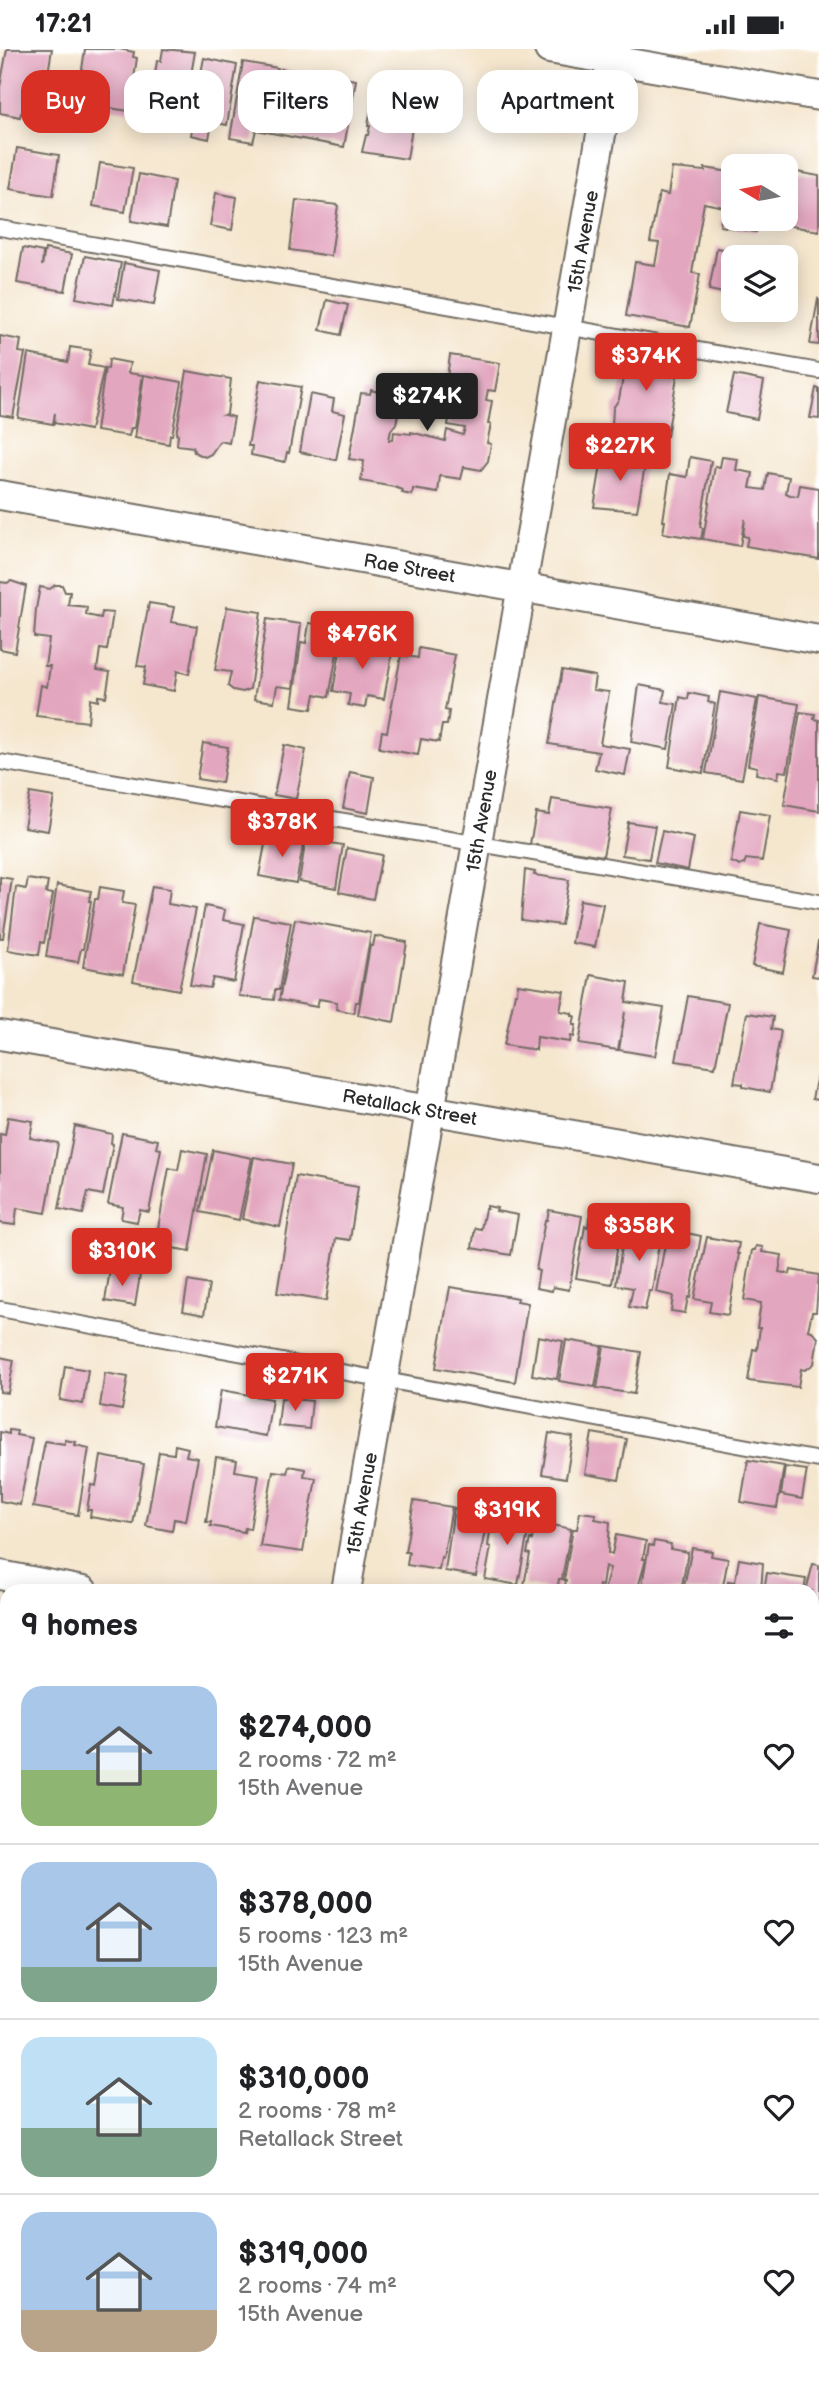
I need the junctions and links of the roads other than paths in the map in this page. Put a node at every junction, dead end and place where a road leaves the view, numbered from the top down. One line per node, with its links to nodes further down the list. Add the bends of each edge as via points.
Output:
1 (550, 49): 2 (street)
2 (615, 55): 3 (street); 5 (street, 15th Avenue)
3 (819, 96)
4 (0, 228): 5 (lane)
5 (567, 327): 6 (lane); 8 (street, 15th Avenue)
6 (819, 371)
7 (0, 495): 8 (street, Rae Street)
8 (522, 587): 9 (street, Rae Street); 11 (street, 15th Avenue)
9 (819, 640)
10 (0, 762): 11 (lane)
11 (477, 843): 12 (lane); 14 (street, 15th Avenue)
12 (819, 902)
13 (0, 1035): 14 (street, Retallack Street)
14 (429, 1108): 15 (street, Retallack Street); 17 (street, 15th Avenue)
15 (819, 1178)
16 (0, 1309): 17 (lane)
17 (383, 1381): 18 (lane); 21 (street, 15th Avenue)
18 (819, 1460)
19 (0, 1575): 20 (street)
20 (47, 1584)
21 (346, 1584)

